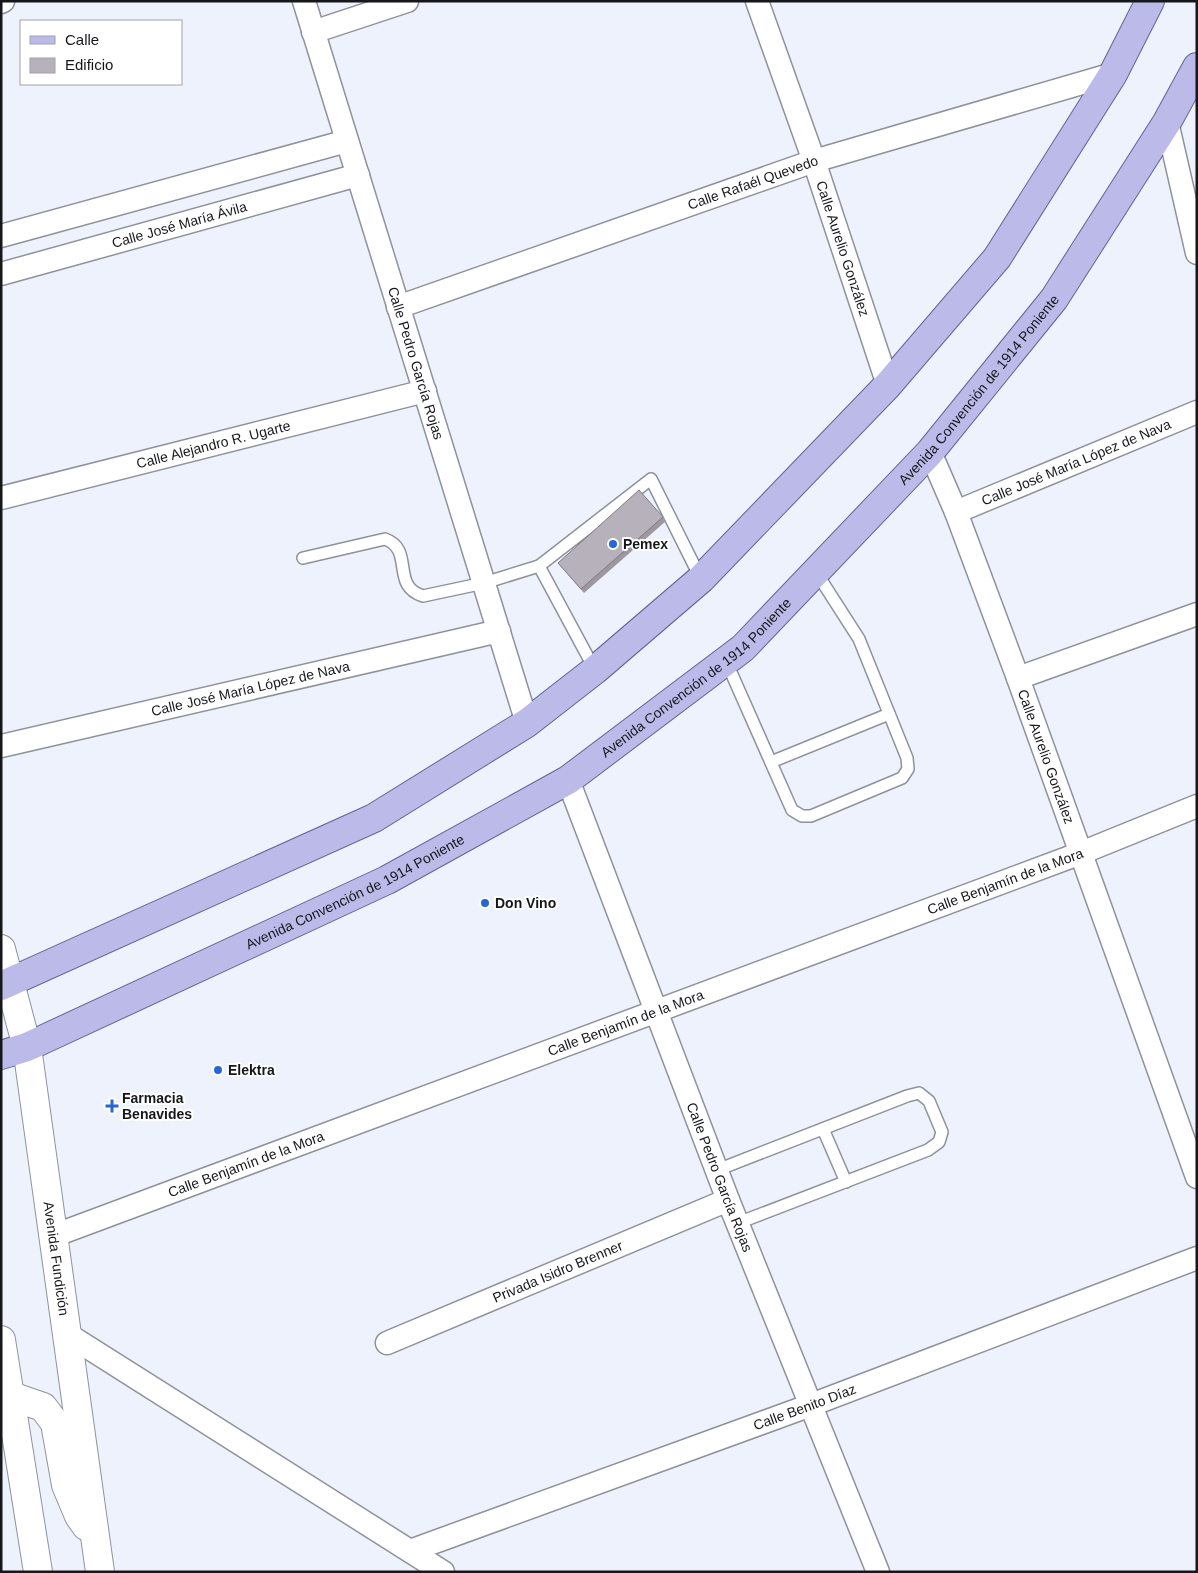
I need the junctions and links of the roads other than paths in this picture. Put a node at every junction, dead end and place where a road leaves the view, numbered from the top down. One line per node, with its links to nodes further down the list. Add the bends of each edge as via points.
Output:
1 (304, 1): 6 (street, Calle Pedro García Rojas)
2 (407, 1): 6 (street)
3 (757, 1): 11 (street, Calle Aurelio González)
4 (1150, 1): 5 (main road)
5 (1135, 14): 8 (main road)
6 (314, 32): 10 (street, Calle Pedro García Rojas)
7 (1197, 67): 9 (main road, Avenida Convención de 1914 Poniente)
8 (1113, 74): 11 (street, Calle Rafaél Quevedo); 17 (main road, via 997,258)
9 (1167, 122): 14 (street); 20 (main road, Avenida Convención de 1914 Poniente, via 1054,299)
10 (347, 142): 12 (street, Calle Pedro García Rojas); 13 (street)
11 (814, 161): 16 (street, Calle Rafaél Quevedo); 17 (street, Calle Aurelio González)
12 (358, 176): 15 (street, Calle José María Ávila); 16 (street, Calle Pedro García Rojas)
13 (1, 236)
14 (1197, 253)
15 (1, 274)
16 (398, 307): 18 (street, Calle Pedro García Rojas)
17 (888, 385): 26 (main road)
18 (425, 392): 21 (street, Calle Alejandro R. Ugarte); 27 (street, Calle Pedro García Rojas)
19 (1197, 412): 22 (street, Calle José María López de Nava)
20 (930, 452): 22 (street, Calle Aurelio González); 25 (main road, Avenida Convención de 1914 Poniente)
21 (1, 498)
22 (956, 512): 32 (street, Calle Aurelio González)
23 (303, 558): 27 (lane, via 385,539 399,548 407,586 413,593 422,596)
24 (539, 566): 26 (lane, via 651,479); 27 (lane); 31 (lane)
25 (816, 572): 30 (main road, Avenida Convención de 1914 Poniente, via 743,648); 33 (lane, via 859,639)
26 (701, 579): 31 (main road)
27 (484, 583): 29 (street, Calle Pedro García Rojas)
28 (1197, 614): 32 (street)
29 (499, 631): 34 (street, Calle Pedro García Rojas); 35 (street, Calle José María López de Nava)
30 (726, 661): 36 (lane); 37 (main road, Avenida Convención de 1914 Poniente)
31 (596, 670): 34 (main road)
32 (1018, 678): 39 (street, Calle Aurelio González)
33 (890, 714): 36 (lane); 36 (lane, via 908,758 908,769 902,778 811,816 802,816 792,810)
34 (527, 724): 41 (main road, via 374,818)
35 (1, 746)
36 (771, 762)
37 (568, 780): 42 (street, Calle Pedro García Rojas); 43 (main road, Avenida Convención de 1914 Poniente, via 387,880)
38 (1197, 806): 39 (street, Calle Benjamín de la Mora)
39 (1081, 853): 42 (street, Calle Benjamín de la Mora); 47 (street, Calle Aurelio González)
40 (1, 948): 41 (street, Avenida Fundición)
41 (5, 985): 43 (street, Avenida Fundición)
42 (657, 1012): 46 (street, Calle Pedro García Rojas); 51 (street, Calle Benjamín de la Mora)
43 (27, 1047): 44 (main road, Avenida Convención de 1914 Poniente); 51 (street, Avenida Fundición)
44 (1, 1055)
45 (823, 1129): 46 (lane); 48 (lane); 48 (lane, via 907,1096 919,1093 929,1101 942,1132 939,1142 928,1150)
46 (717, 1170): 49 (street, Calle Pedro García Rojas)
47 (1197, 1177)
48 (846, 1182): 50 (lane)
49 (728, 1200): 50 (street, Calle Pedro García Rojas); 55 (street, Privada Isidro Brenner)
50 (738, 1224): 57 (street, Calle Pedro García Rojas)
51 (53, 1236): 53 (street, Avenida Fundición)
52 (1197, 1258): 57 (street, Calle Benito Díaz)
53 (67, 1334): 58 (street, Avenida Fundición); 59 (street)
54 (1, 1340): 56 (street)
55 (387, 1343)
56 (6, 1396): 58 (street, via 43,1407 55,1423 66,1485 79,1516); 60 (street)
57 (811, 1405): 59 (street, Calle Benito Díaz); 63 (street, Calle Pedro García Rojas)
58 (95, 1539): 61 (street, Avenida Fundición)
59 (410, 1551): 62 (street)
60 (38, 1572)
61 (100, 1572)
62 (443, 1572)
63 (878, 1572)

